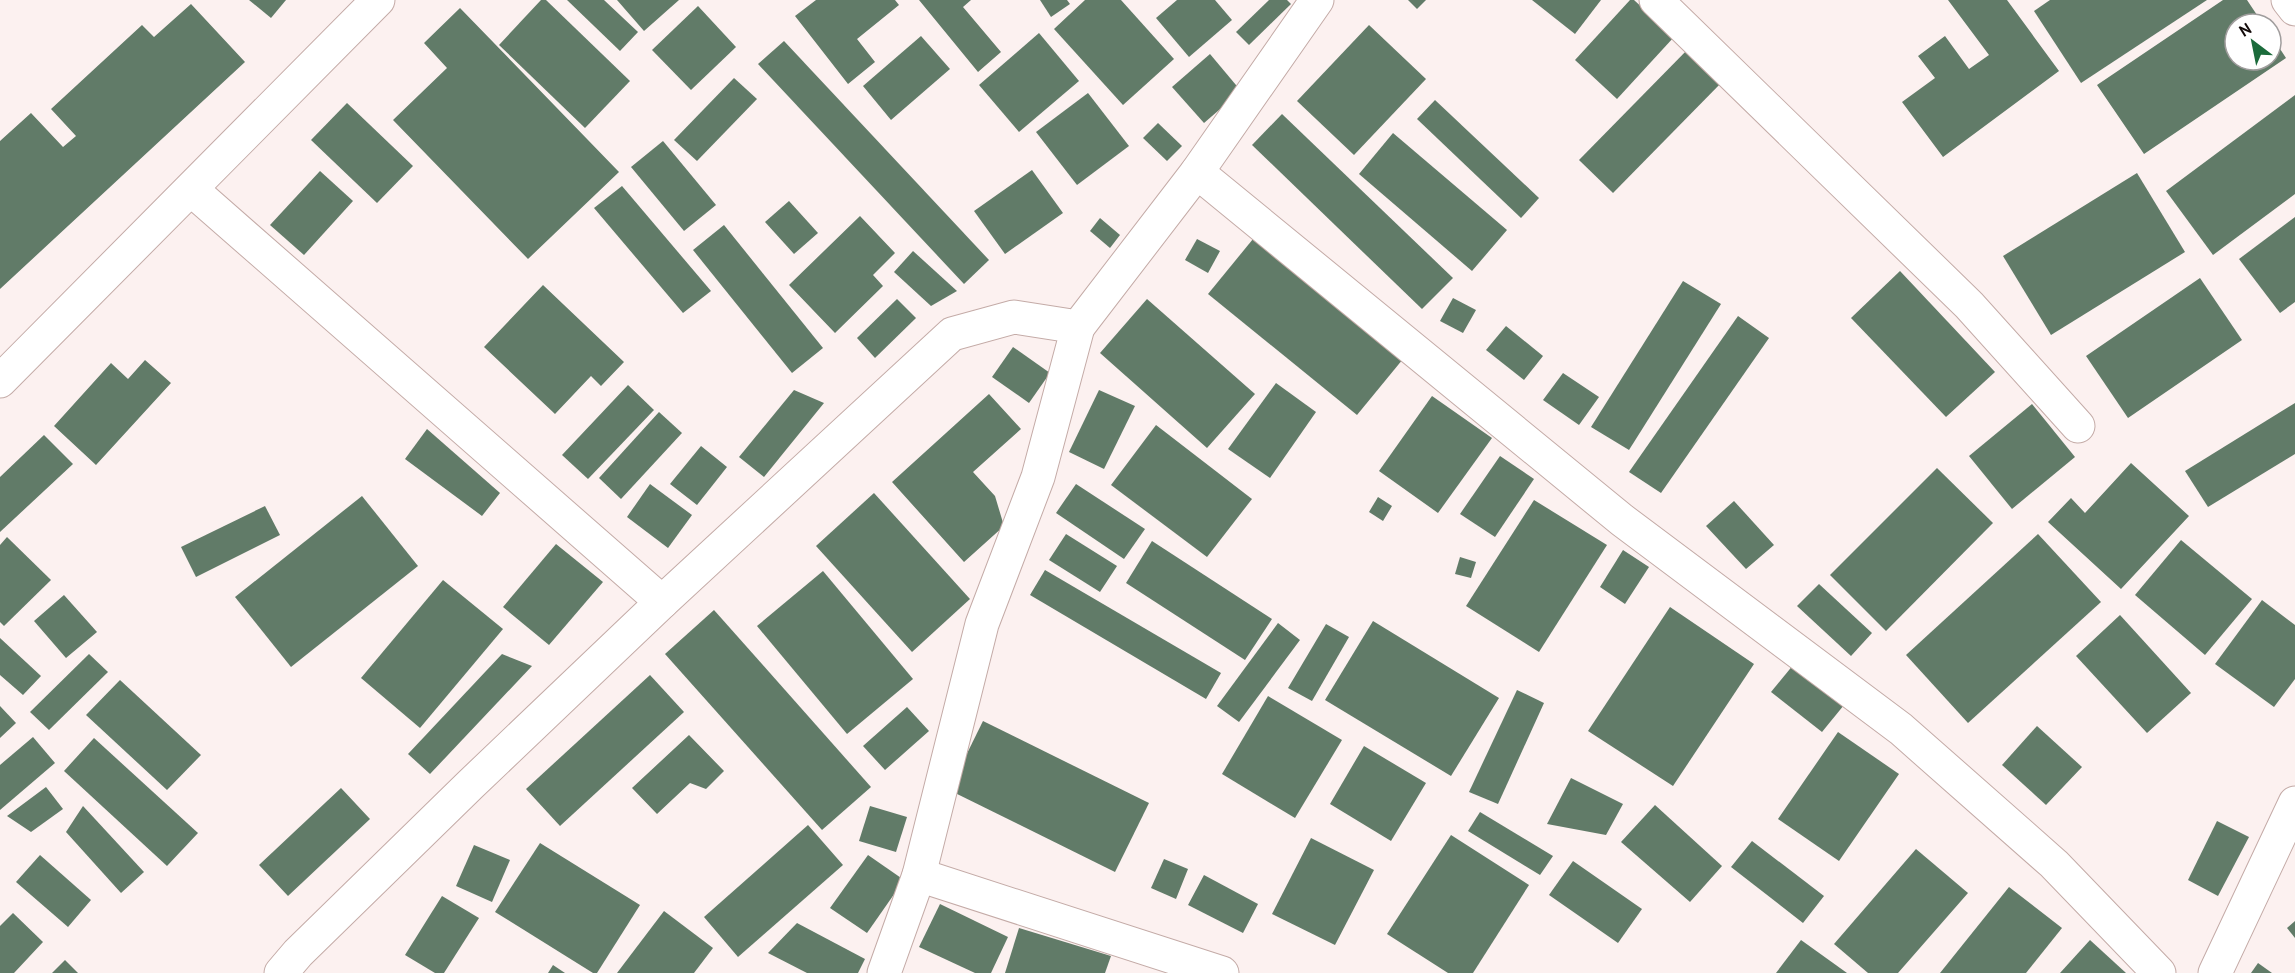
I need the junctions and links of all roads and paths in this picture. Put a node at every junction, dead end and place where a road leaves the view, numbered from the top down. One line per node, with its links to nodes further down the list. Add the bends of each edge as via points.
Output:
1 (378, 0): 7 (street)
2 (1317, 0): 6 (street)
3 (1656, 0): 10 (street, via 1970,305)
4 (2288, 0): 5 (street)
5 (2295, 9)
6 (1197, 172): 8 (street); 17 (street, via 1623,520 1901,729 2054,864)
7 (192, 190): 9 (street); 11 (street)
8 (1078, 327): 11 (street, via 1014,317 952,334); 13 (street, via 1038,477 982,624)
9 (0, 381)
10 (2079, 426)
11 (662, 602): 14 (street)
12 (2295, 803): 18 (street)
13 (920, 875): 15 (street); 16 (street)
14 (281, 973)
15 (884, 973)
16 (1222, 973)
17 (2159, 973)
18 (2216, 973)

